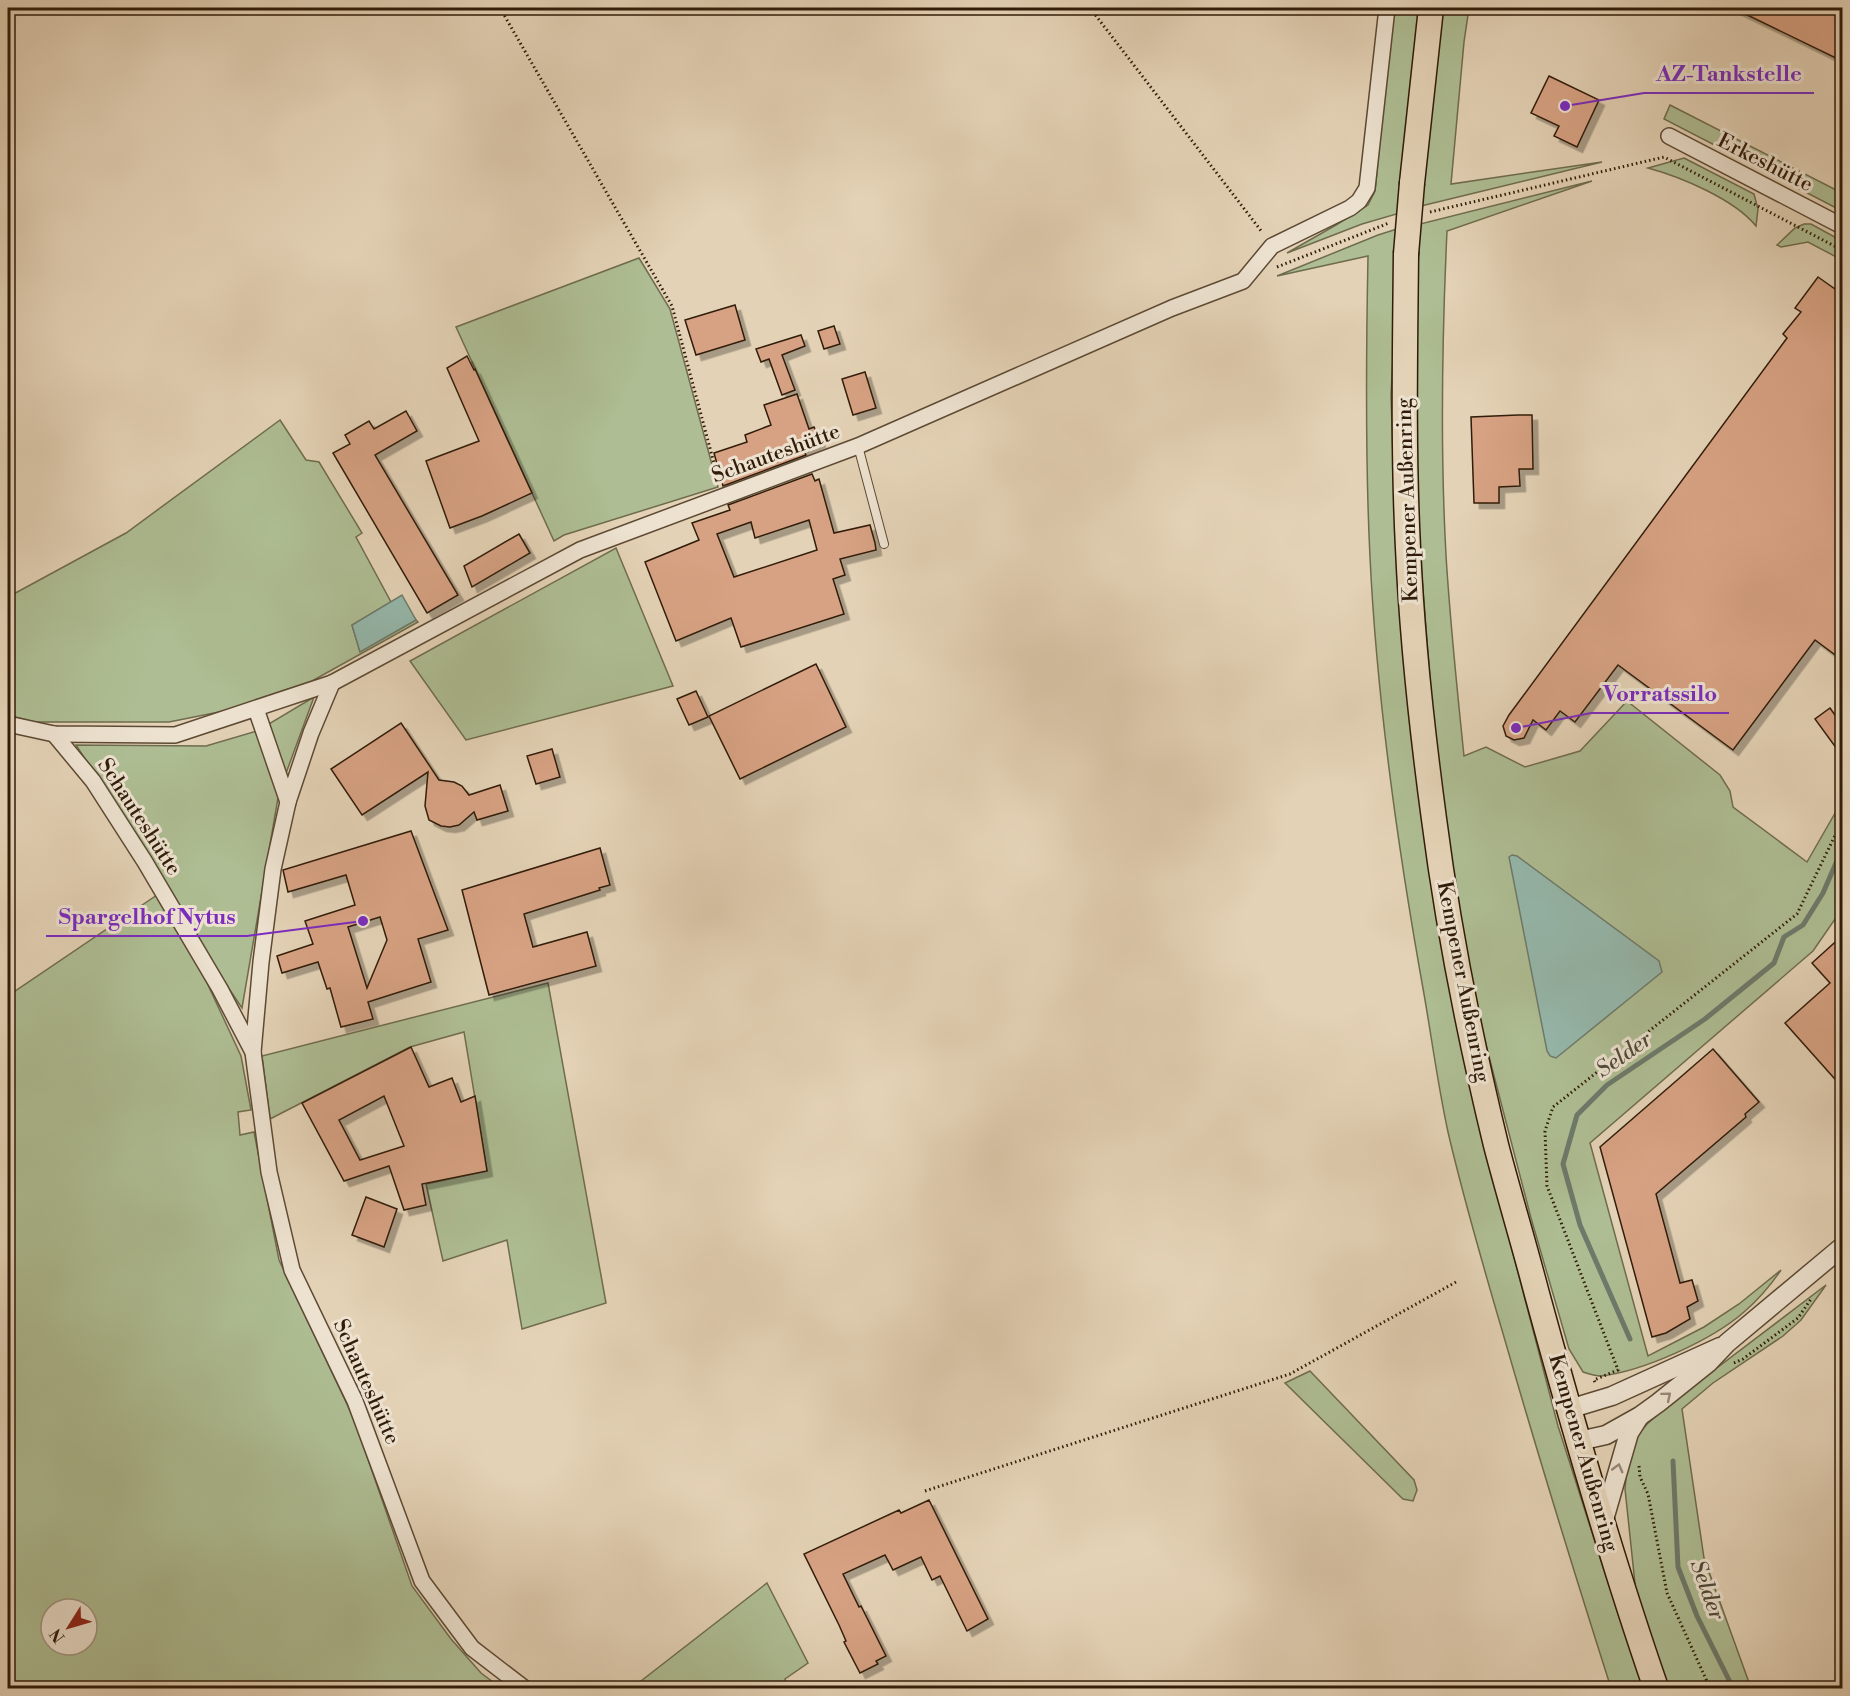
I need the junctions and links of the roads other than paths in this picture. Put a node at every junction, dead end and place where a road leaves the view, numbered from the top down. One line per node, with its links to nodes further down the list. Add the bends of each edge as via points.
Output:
1 (1387, 8): 5 (street, Schauteshütte, via 1367,188 1359,201 1272,246 1243,281 1172,308)
2 (1431, 8): 15 (main road, Kempener Außenring, bridge, via 1406,254 1404,389 1413,628 1434,823 1449,919 1497,1145)
3 (1669, 136): 4 (street, Erkeshütte)
4 (1842, 226)
5 (858, 446): 6 (lane); 7 (street, Schauteshütte, via 580,550)
6 (884, 544)
7 (332, 683): 8 (street, Schauteshütte); 11 (street, Schauteshütte)
8 (256, 709): 10 (street, Schauteshütte, via 175,735); 11 (street)
9 (8, 724): 10 (street, Schauteshütte)
10 (54, 734): 12 (street, Schauteshütte, via 93,781 146,862)
11 (288, 802): 12 (street, Schauteshütte, via 273,869)
12 (253, 1052): 19 (street, Schauteshütte, via 269,1172 292,1270 355,1401 422,1581 472,1648)
13 (1842, 1247): 14 (street)
14 (1726, 1344): 15 (street, via 1612,1396); 16 (street, one-way to 14, via 1708,1363)
15 (1569, 1409): 17 (main road, Kempener Außenring)
16 (1640, 1416): 17 (street, via 1606,1435); 18 (street, one-way to 16, via 1629,1433)
17 (1579, 1442): 18 (main road, Kempener Außenring)
18 (1602, 1522): 20 (main road, Kempener Außenring)
19 (524, 1689)
20 (1656, 1689)

